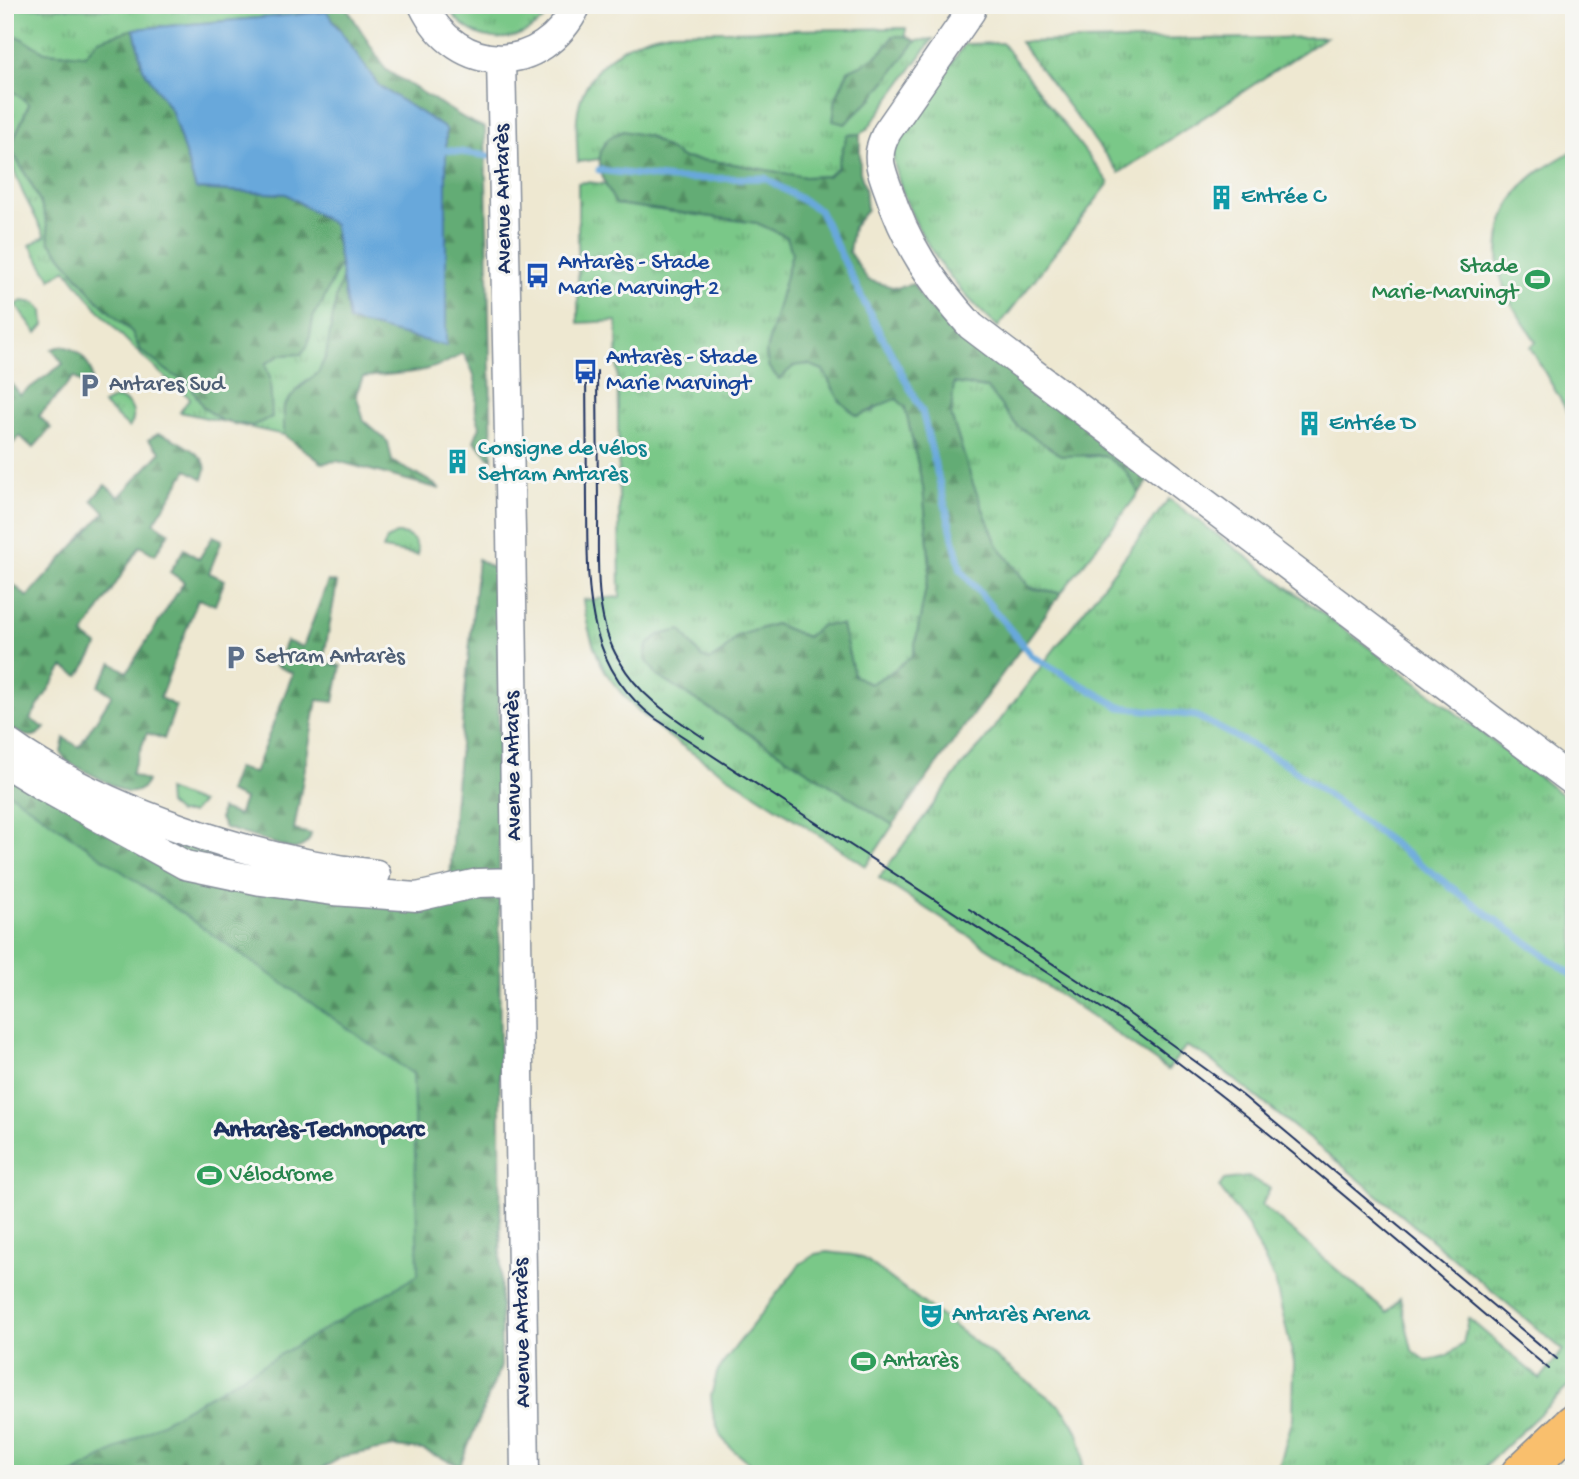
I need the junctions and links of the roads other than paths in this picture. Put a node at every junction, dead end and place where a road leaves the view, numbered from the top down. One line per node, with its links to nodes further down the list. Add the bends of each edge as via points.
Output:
1 (423, 5): 4 (street, via 436,28 454,45)
2 (577, 5): 4 (street, via 568,24 550,43 527,55)
3 (971, 5): 7 (street, via 880,147 880,166 895,212 942,294 971,326)
4 (501, 59): 9 (street, Avenue Antarès)
5 (5, 741): 8 (street, via 83,787 151,817 289,860)
6 (5, 763): 9 (street, via 185,864 272,883 417,897 478,883)
7 (1574, 782)
8 (376, 874)
9 (516, 882): 11 (street, Avenue Antarès)
10 (1574, 1423): 12 (main road)
11 (525, 1474)
12 (1520, 1474)

